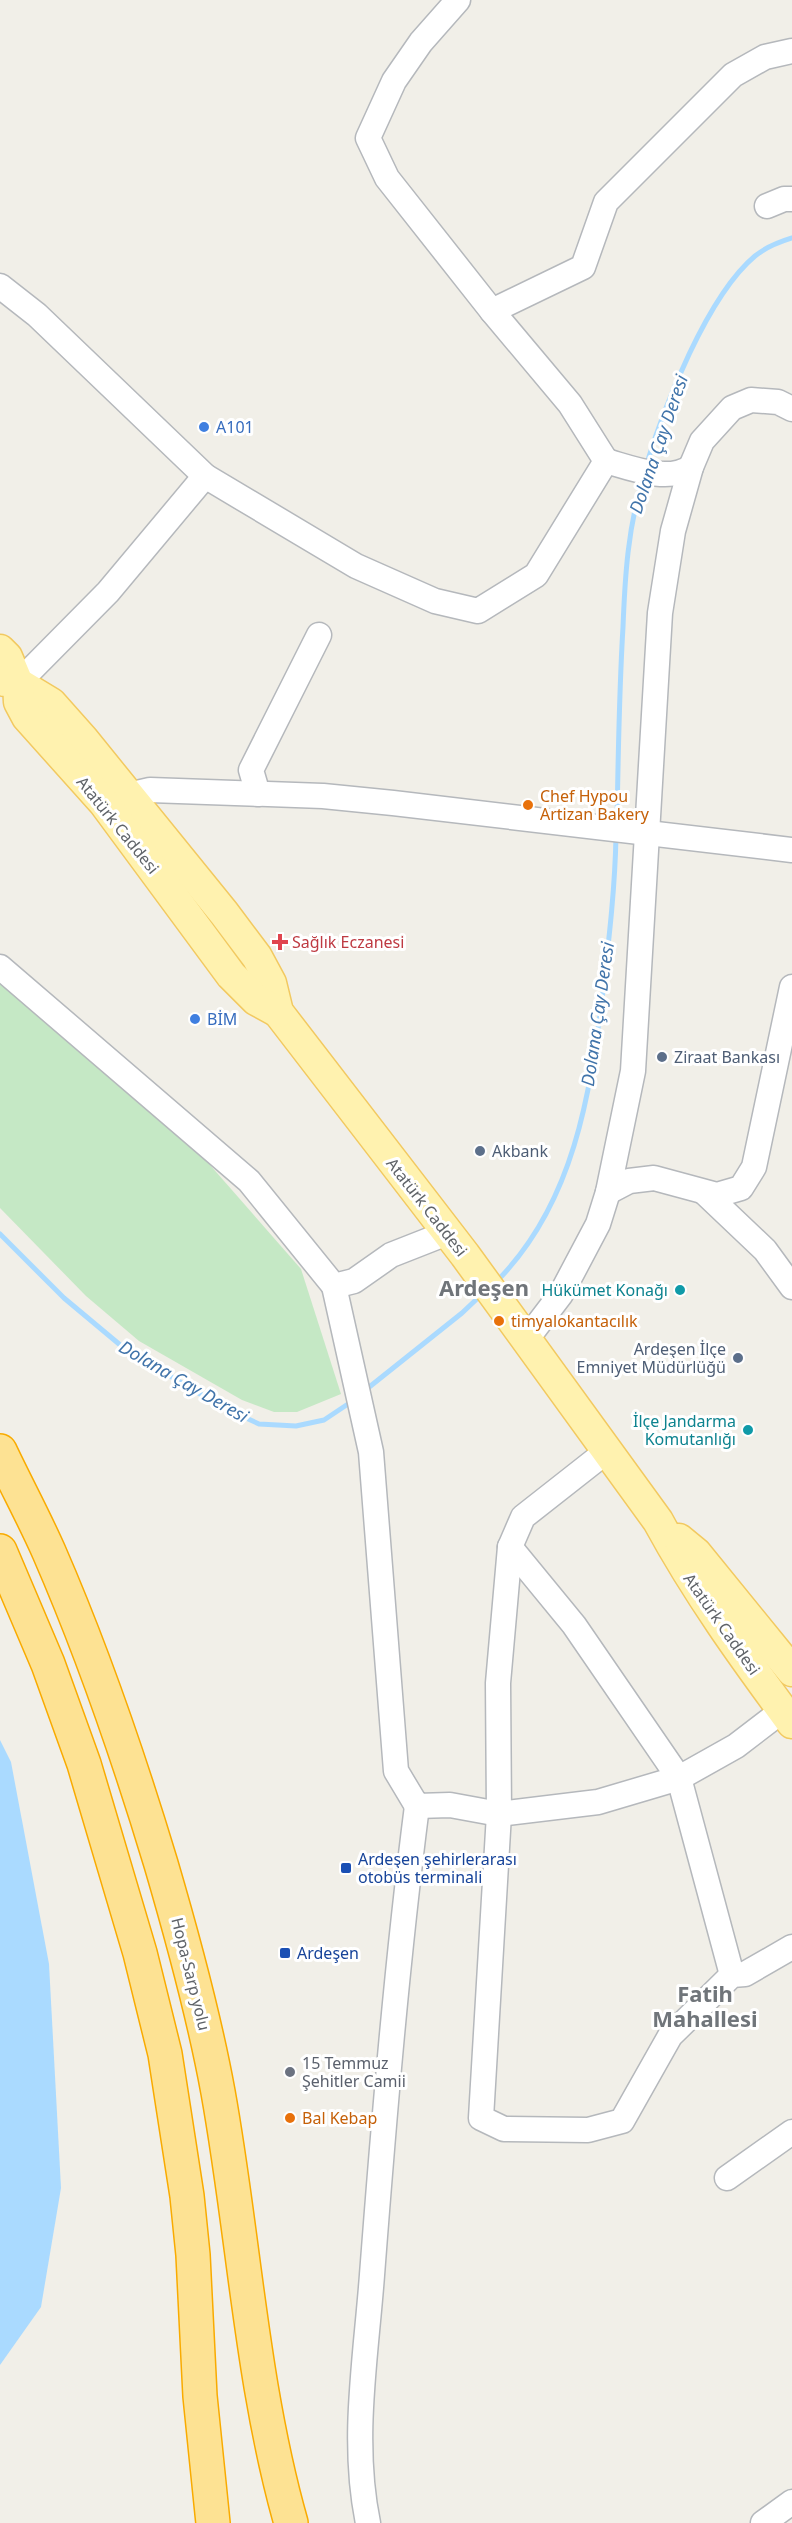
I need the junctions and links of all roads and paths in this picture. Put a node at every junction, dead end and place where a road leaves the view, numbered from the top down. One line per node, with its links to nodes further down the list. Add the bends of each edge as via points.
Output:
1 (458, 0): 6 (street, via 394,81 368,138 387,178)
2 (792, 51): 6 (street, via 765,57 734,75 606,202 583,267)
3 (792, 199): 4 (street)
4 (767, 206)
5 (0, 286): 10 (street, via 38,315)
6 (492, 310): 8 (street)
7 (790, 405): 9 (street, via 751,399 732,408 702,441)
8 (615, 464): 9 (street, via 653,473); 10 (street, via 536,575 478,611 435,601 356,566)
9 (691, 467): 16 (street, via 672,531 660,613)
10 (205, 476): 13 (street, via 108,592)
11 (319, 635): 14 (street, via 251,771)
12 (0, 650): 13 (main road, Atatürk Caddesi, via 7,657)
13 (9, 682): 15 (main road, Atatürk Caddesi, via 51,703); 20 (main road, Atatürk Caddesi, via 27,717 104,803 231,975 256,1000)
14 (258, 794): 15 (street, via 150,789 137,794); 16 (street, via 393,803)
15 (137, 805): 20 (main road, Atatürk Caddesi, via 257,957 271,983)
16 (641, 832): 17 (street); 22 (street, via 633,1071)
17 (792, 850)
18 (0, 967): 25 (street, via 249,1181)
19 (792, 987): 21 (street)
20 (278, 1012): 24 (main road, Atatürk Caddesi)
21 (785, 1057): 23 (street, via 754,1167 741,1188 717,1195)
22 (608, 1192): 23 (street, via 629,1181 654,1178); 27 (street, via 598,1224 561,1294)
23 (705, 1193): 26 (street, via 765,1250)
24 (456, 1244): 25 (street, via 391,1255 354,1281); 27 (main road, Atatürk Caddesi)
25 (334, 1286): 36 (street, via 371,1452 396,1771)
26 (792, 1287)
27 (518, 1329): 29 (main road, Atatürk Caddesi)
28 (0, 1451): 44 (highway, Hopa-Sarp yolu, via 49,1551 99,1675 144,1806 184,1942 218,2093 268,2427)
29 (608, 1451): 30 (main road, Atatürk Caddesi); 31 (street, via 523,1517)
30 (658, 1521): 33 (main road, Atatürk Caddesi, via 696,1553); 34 (main road, Atatürk Caddesi, via 683,1568)
31 (510, 1547): 35 (street, via 574,1625); 37 (street, via 498,1683)
32 (0, 1551): 43 (highway, via 48,1664 84,1764 140,1953 165,2054 187,2196)
33 (792, 1671)
34 (787, 1717): 35 (street)
35 (679, 1778): 37 (street, via 598,1802); 39 (street)
36 (417, 1806): 37 (street, via 450,1805); 45 (street, via 392,2023 361,2412 361,2488)
37 (499, 1814): 39 (street, via 481,2118 504,2129 588,2130 622,2121 670,2036)
38 (792, 1947): 39 (street, via 745,1974)
39 (732, 1975)
40 (792, 2132): 41 (street)
41 (727, 2178)
42 (792, 2502): 46 (street)
43 (213, 2523)
44 (291, 2523)
45 (368, 2523)
46 (763, 2523)

